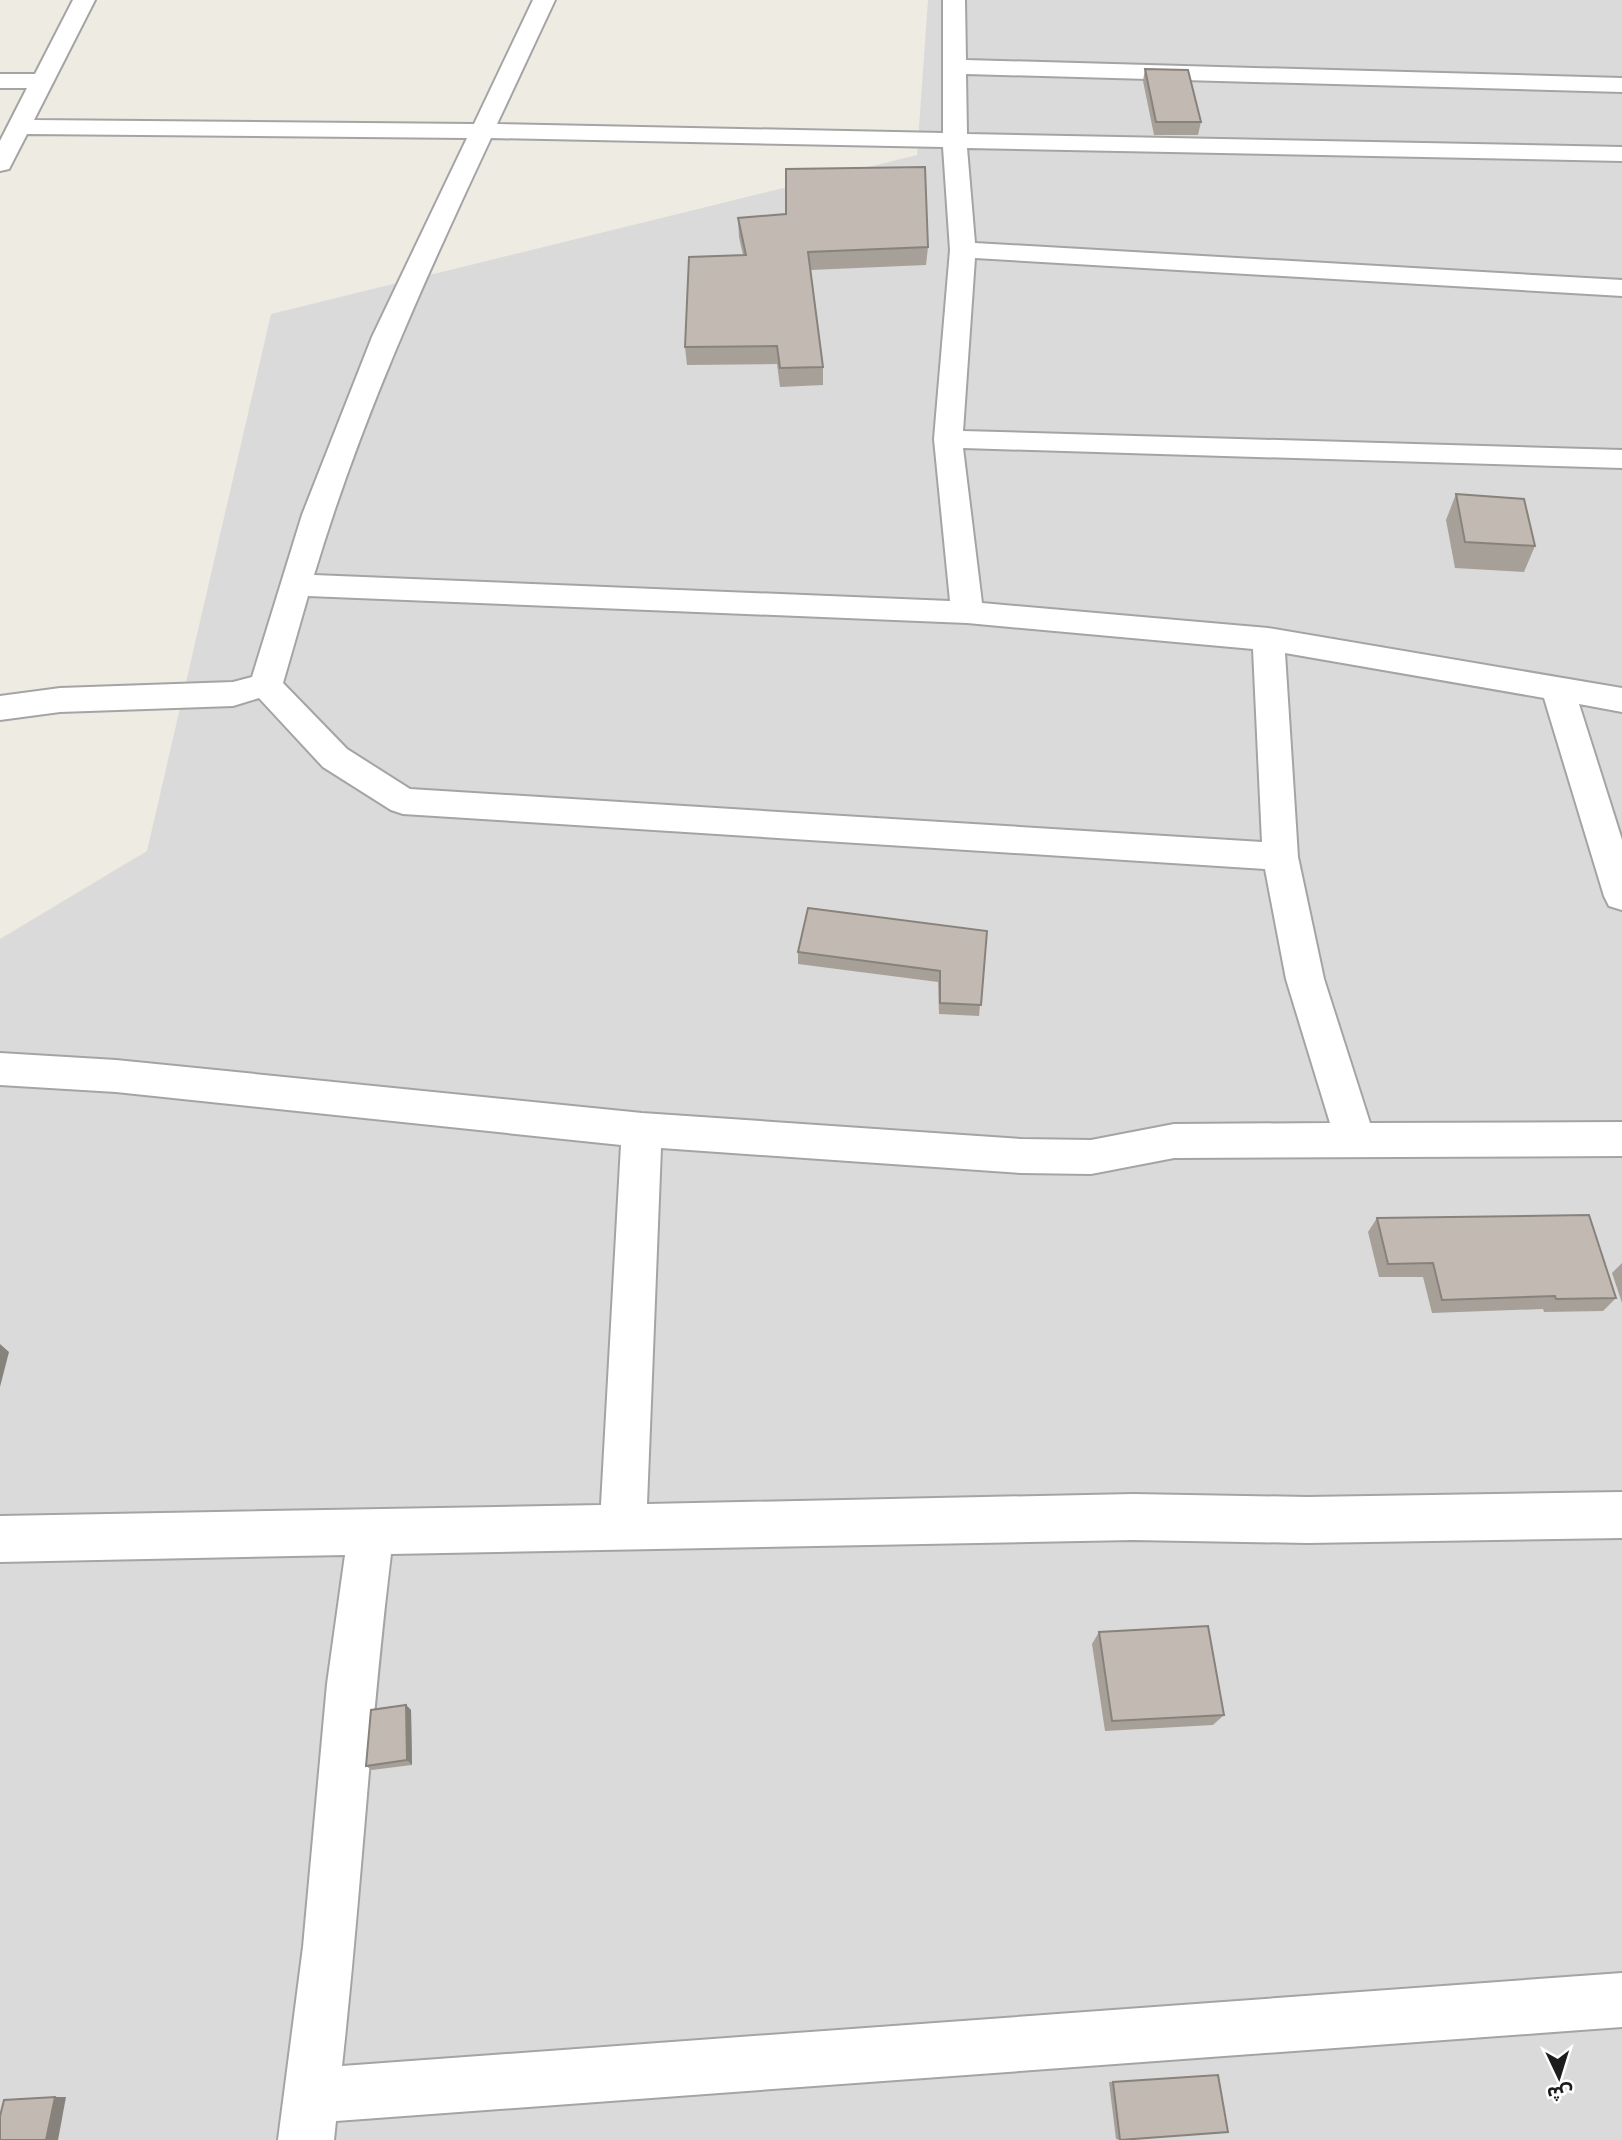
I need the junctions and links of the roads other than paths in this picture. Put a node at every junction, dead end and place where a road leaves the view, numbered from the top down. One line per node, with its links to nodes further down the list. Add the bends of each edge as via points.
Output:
1 (85, 0): 6 (street)
2 (544, 0): 9 (street)
3 (954, 0): 4 (street)
4 (956, 67): 7 (street); 10 (street)
5 (0, 81): 6 (street)
6 (44, 81): 8 (street)
7 (1622, 85)
8 (21, 127): 9 (street); 12 (street)
9 (485, 131): 10 (street); 17 (street, via 385,337)
10 (955, 143): 11 (street); 13 (street)
11 (1622, 154)
12 (0, 164)
13 (963, 250): 14 (street); 15 (street)
14 (1622, 288)
15 (948, 439): 16 (street); 18 (street)
16 (1622, 459)
17 (295, 585): 18 (street); 20 (street)
18 (967, 612): 19 (street)
19 (1268, 639): 21 (street); 24 (street)
20 (266, 685): 23 (street, via 233,694 60,700); 24 (street, via 335,758 403,801)
21 (1557, 687): 22 (street); 25 (street)
22 (1622, 700)
23 (0, 708)
24 (1280, 857): 28 (street, via 1305,979)
25 (1622, 896)
26 (0, 1069): 27 (street, via 116,1076)
27 (642, 1130): 28 (street, via 1091,1157 1174,1142); 31 (street)
28 (1355, 1139): 29 (street)
29 (1622, 1139)
30 (1622, 1515): 31 (street, via 1307,1520 1133,1517)
31 (623, 1527): 32 (street)
32 (371, 1532): 33 (street); 35 (street, via 351,1684)
33 (0, 1539)
34 (1622, 2000): 35 (street, via 1227,2031)
35 (310, 2118)

